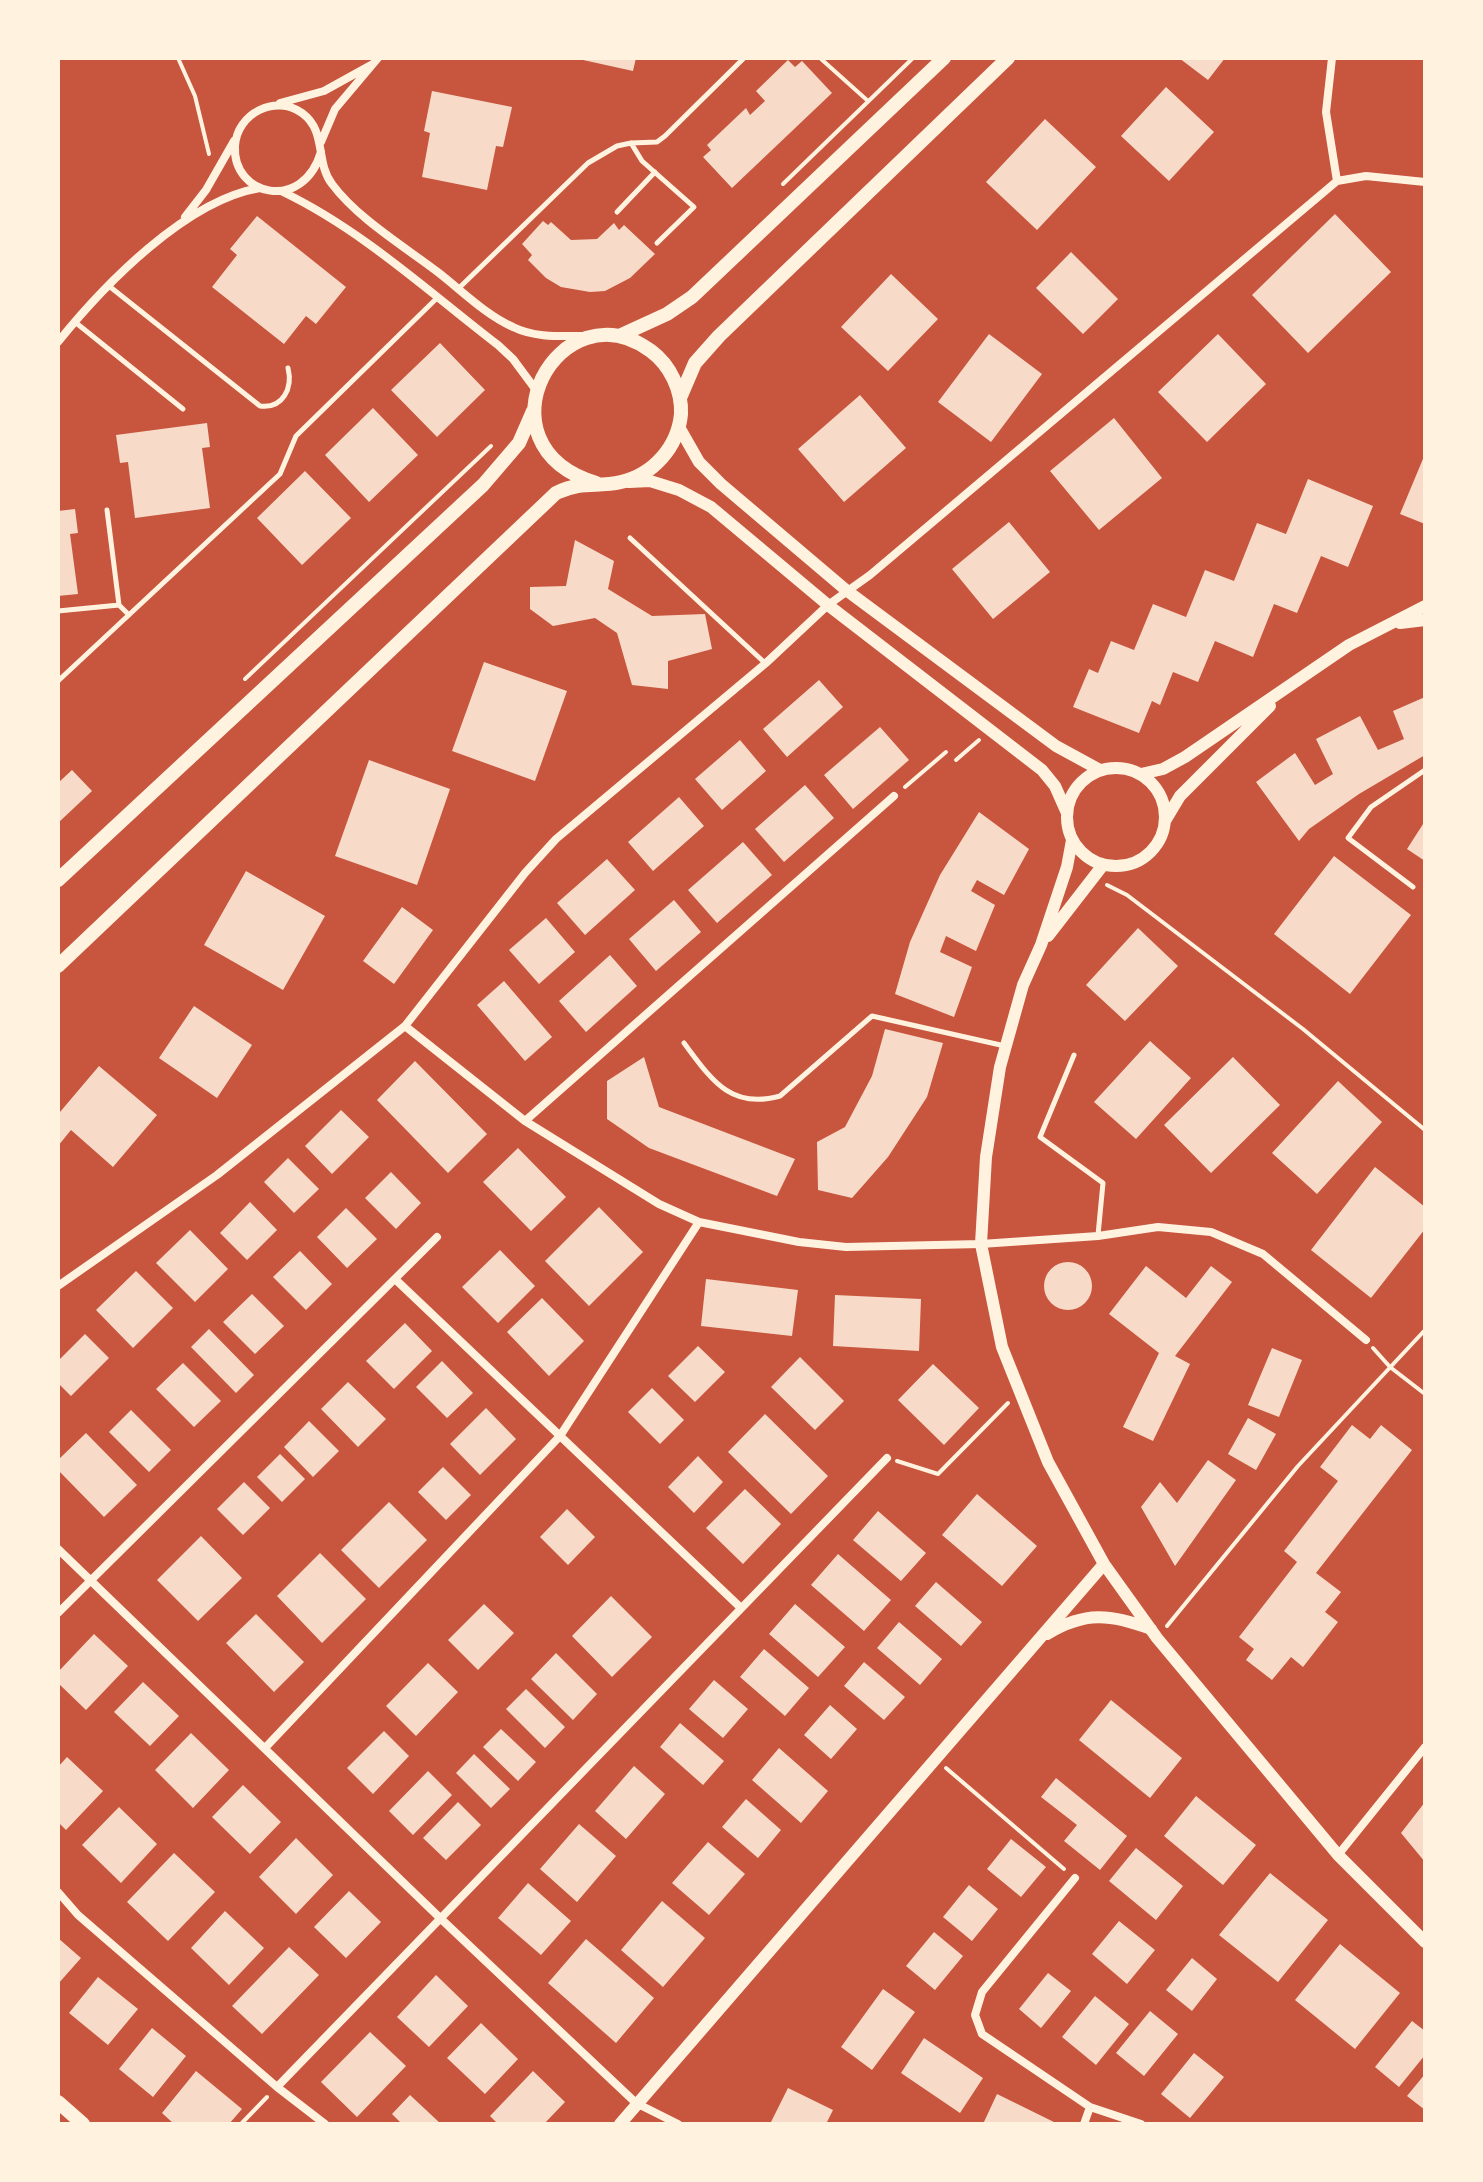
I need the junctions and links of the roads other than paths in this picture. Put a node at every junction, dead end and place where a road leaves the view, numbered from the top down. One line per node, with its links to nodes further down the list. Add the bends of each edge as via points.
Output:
1 (744, 58): 8 (lane, via 665,136 657,142)
2 (944, 58): 22 (main road, via 692,297)
3 (1008, 58): 27 (main road, via 719,336 695,363)
4 (1332, 58): 11 (street, via 1326,112)
5 (374, 61): 6 (street, via 324,91); 9 (street, via 335,109)
6 (271, 106): 7 (street, via 246,119); 9 (street, via 300,111 316,128)
7 (237, 137): 13 (street, via 236,161); 16 (street)
8 (631, 143): 10 (lane); 19 (lane, via 588,163)
9 (320, 150): 14 (street, via 308,179); 19 (street, via 327,177 341,195)
10 (656, 172): 15 (lane); 17 (lane, via 694,207)
11 (1337, 181): 12 (street, via 1366,176); 35 (street)
12 (1425, 182)
13 (261, 188): 14 (street); 16 (street, via 219,200)
14 (282, 191): 20 (street, via 351,231)
15 (617, 212)
16 (177, 227): 18 (street)
17 (657, 243)
18 (109, 286): 21 (street); 25 (lane, via 260,406 271,407 284,396)
19 (459, 288): 23 (street, via 513,327 532,334)
20 (437, 298): 26 (street, via 513,359); 40 (lane, via 296,436 280,474)
21 (75, 322): 24 (street); 28 (lane)
22 (619, 336): 23 (main road); 27 (main road, via 641,343 659,357)
23 (593, 337): 26 (main road, via 557,355)
24 (58, 342)
25 (288, 368)
26 (536, 390): 29 (main road)
27 (680, 398): 30 (main road)
28 (183, 409)
29 (533, 411): 32 (main road, via 545,450 576,477); 54 (main road, via 519,443 483,485)
30 (679, 427): 31 (main road, via 658,463); 35 (street, via 699,462 721,484)
31 (621, 482): 32 (main road); 37 (street, via 650,481 711,507)
32 (596, 483): 57 (main road, via 556,493)
33 (107, 510): 36 (lane)
34 (630, 538): 43 (lane)
35 (846, 590): 37 (street); 46 (street, via 1056,746)
36 (119, 605): 39 (lane); 40 (lane)
37 (828, 605): 43 (street); 50 (street, via 1042,770)
38 (1425, 606): 42 (street)
39 (58, 611)
40 (129, 615): 44 (lane)
41 (1425, 620): 42 (street)
42 (1393, 624): 45 (street, via 1349,645)
43 (766, 663): 58 (street, via 556,839)
44 (58, 681)
45 (1287, 689): 48 (street, via 1185,757); 51 (street, via 1180,796)
46 (1100, 770): 48 (street); 50 (street, via 1077,787)
47 (1425, 770): 55 (lane, via 1371,807 1348,838)
48 (1141, 774): 51 (street, via 1160,794)
49 (894, 796): 62 (street)
50 (1067, 813): 52 (street)
51 (1165, 821): 53 (street, via 1144,858 1117,867)
52 (1072, 840): 53 (street); 56 (street)
53 (1103, 865): 56 (street)
54 (58, 880)
55 (1413, 887)
56 (1041, 945): 60 (street, via 1023,985)
57 (58, 966)
58 (405, 1026): 62 (street); 68 (street, via 217,1175)
59 (684, 1043): 60 (lane, via 708,1075 736,1097 765,1100 780,1096 872,1016)
60 (1006, 1047): 66 (street, via 986,1157)
61 (1074, 1055): 64 (lane, via 1040,1137 1103,1183)
62 (525, 1121): 63 (street, via 659,1204)
63 (699, 1222): 66 (street, via 846,1247); 70 (street)
64 (1098, 1236): 66 (street); 69 (street, via 1158,1227 1211,1232 1263,1254)
65 (437, 1237): 67 (street)
66 (981, 1244): 73 (street, via 1002,1347 1018,1392 1048,1462)
67 (395, 1279): 70 (street); 74 (street)
68 (58, 1286)
69 (1366, 1340)
70 (560, 1436): 75 (street); 80 (street)
71 (887, 1458): 75 (street)
72 (58, 1549): 74 (street)
73 (1104, 1564): 77 (street); 78 (street)
74 (91, 1580): 76 (street); 80 (street)
75 (740, 1607): 84 (street)
76 (58, 1613)
77 (1154, 1634): 78 (street, via 1123,1618 1094,1616 1066,1623); 81 (street)
78 (1038, 1640): 88 (street)
79 (1425, 1747): 81 (street)
80 (265, 1748): 84 (street)
81 (1338, 1855): 85 (street)
82 (1075, 1878): 89 (street, via 982,1992 975,2015 982,2034)
83 (58, 1892): 86 (street)
84 (439, 1917): 86 (street); 88 (street)
85 (1425, 1942)
86 (277, 2087): 91 (street)
87 (58, 2102): 90 (main road)
88 (636, 2103): 92 (street); 93 (street)
89 (1090, 2107): 94 (street); 95 (street)
90 (83, 2124)
91 (325, 2124)
92 (620, 2124)
93 (678, 2124)
94 (1084, 2124)
95 (1141, 2124)

